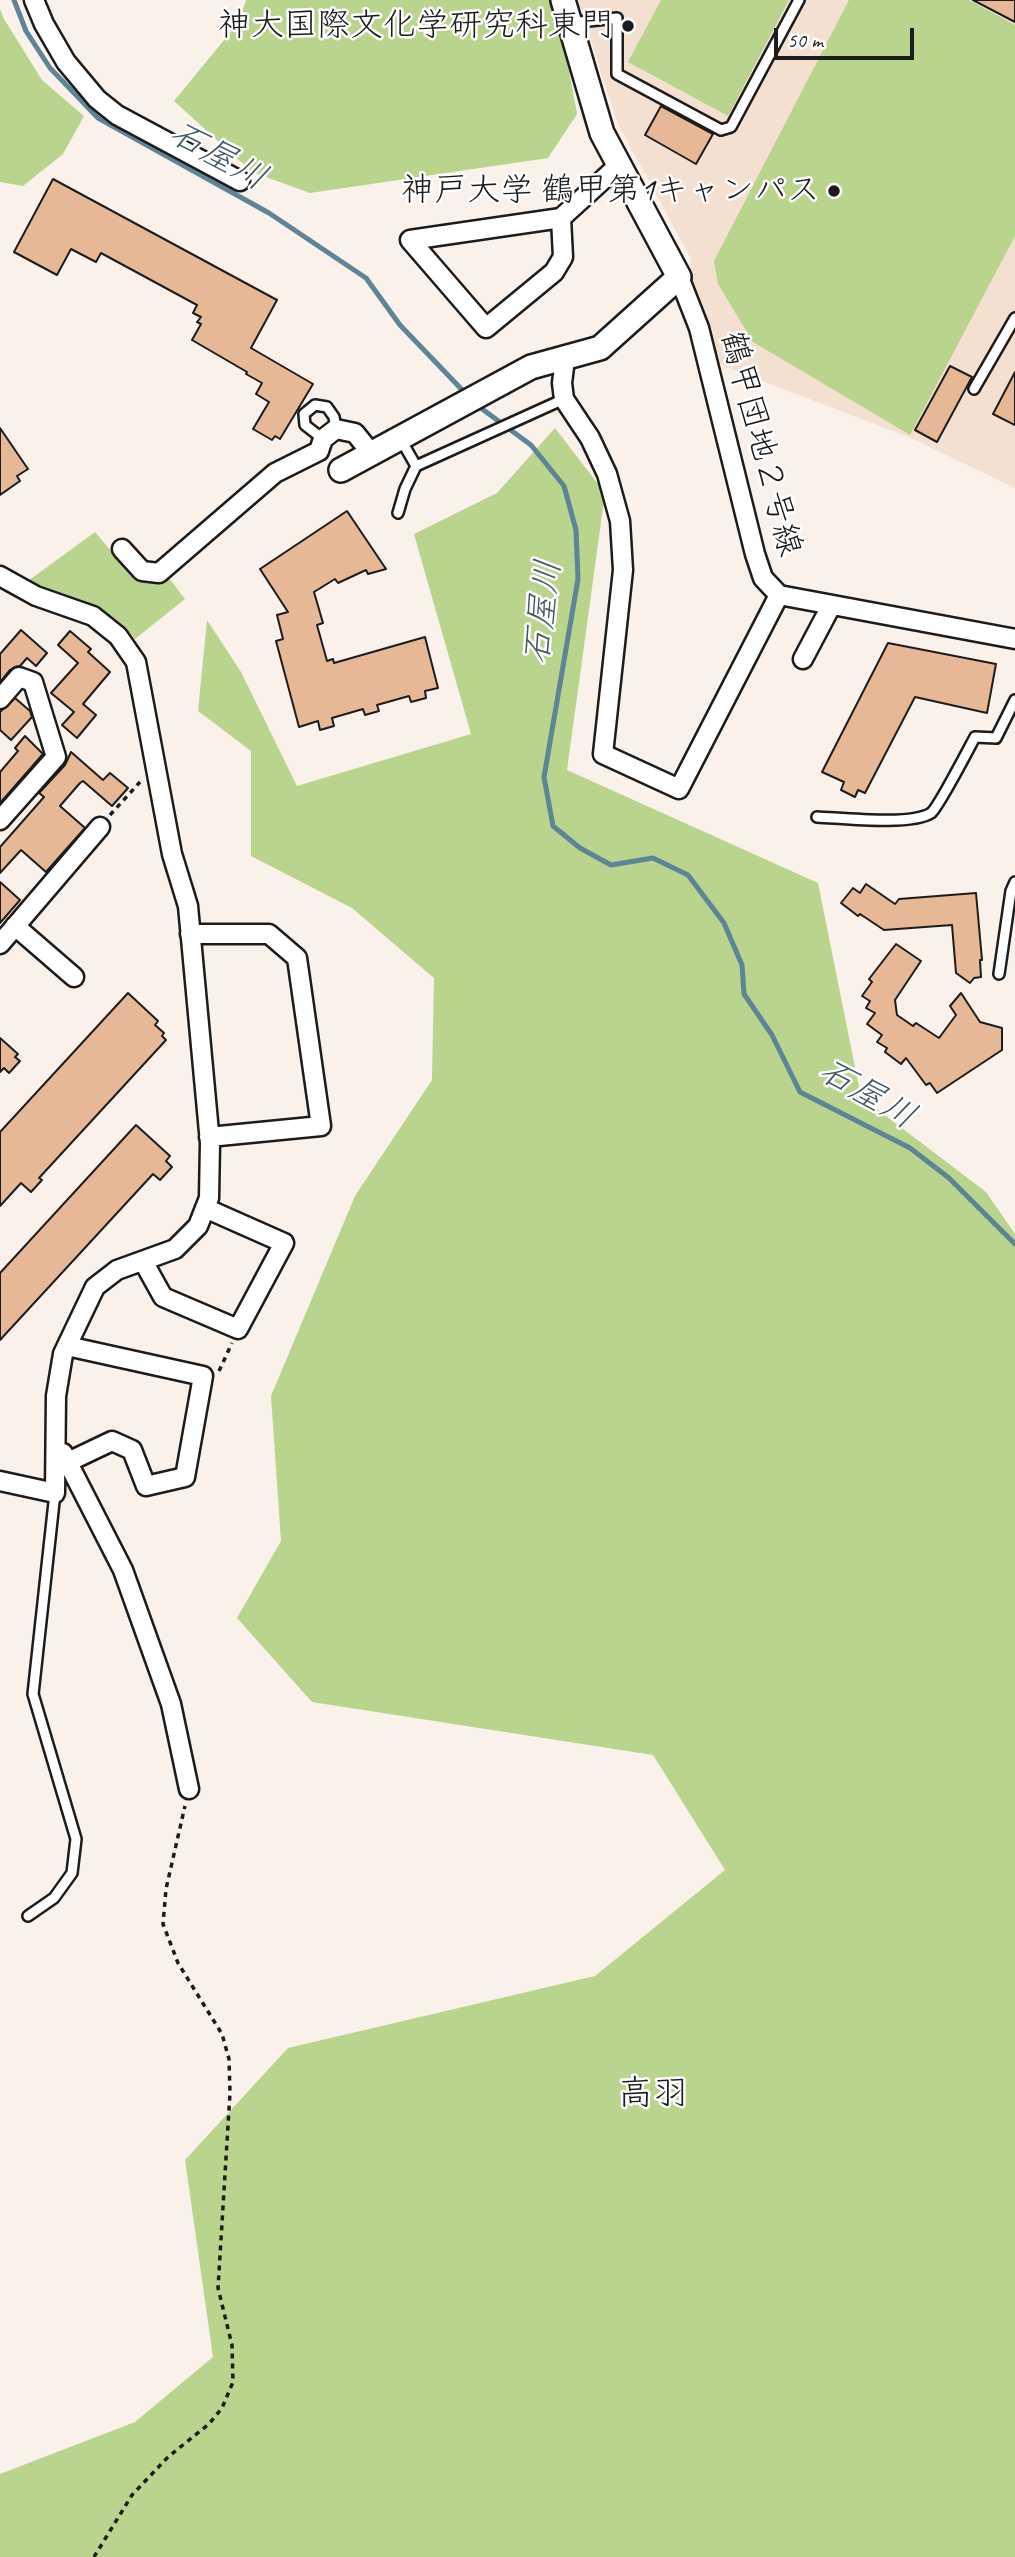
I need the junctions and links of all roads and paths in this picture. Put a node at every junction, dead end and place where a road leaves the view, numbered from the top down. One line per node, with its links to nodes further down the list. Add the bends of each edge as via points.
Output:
1 (34, 0): 6 (street, via 66,62 97,99 117,115)
2 (562, 0): 4 (street)
3 (799, 0): 4 (lane, via 731,127 720,130 617,74 617,18)
4 (570, 23): 5 (street, via 602,133)
5 (619, 165): 7 (street); 8 (street)
6 (240, 181)
7 (561, 218): 7 (street, via 562,257 554,272 486,328 410,240)
8 (679, 276): 10 (street, via 600,348); 20 (street, 鶴甲団地２号線, via 699,328 755,554 763,578)
9 (1015, 318): 11 (lane)
10 (556, 360): 12 (street); 13 (street, via 531,367)
11 (974, 389)
12 (564, 399): 15 (lane); 20 (street, via 607,474 620,521 623,570 603,754 679,789)
13 (405, 435): 14 (street); 15 (lane)
14 (371, 453): 16 (street); 18 (street, via 355,433 329,434 319,451 275,473 159,573 142,571)
15 (416, 466): 17 (lane)
16 (341, 470)
17 (398, 513)
18 (122, 549)
19 (0, 576): 26 (street, via 36,596 93,616 118,636 135,662)
20 (779, 595): 21 (street, 鶴甲団地２号線)
21 (831, 606): 22 (street, 鶴甲団地２号線); 23 (street)
22 (1015, 639)
23 (803, 659)
24 (0, 699): 28 (street, via 19,677 33,682 56,757)
25 (1015, 700): 27 (lane, via 996,738 975,737 932,812 915,819)
26 (155, 765): 29 (path); 32 (street, via 172,854 188,906)
27 (817, 817)
28 (0, 820)
29 (100, 827): 31 (street)
30 (1015, 882): 34 (lane)
31 (15, 926): 33 (street); 35 (street)
32 (190, 934): 36 (street); 36 (street, via 269,934 297,958 321,1126)
33 (0, 944)
34 (999, 974)
35 (74, 977)
36 (209, 1137): 37 (street)
37 (205, 1208): 38 (street, via 198,1226 175,1249); 38 (street, via 284,1243 238,1329 163,1297)
38 (143, 1261): 40 (street, via 117,1270 95,1287)
39 (234, 1338): 41 (path)
40 (67, 1346): 42 (street, via 56,1396); 43 (street, via 202,1376 185,1477 146,1486 132,1450 112,1441)
41 (216, 1378)
42 (56, 1438): 43 (street); 45 (street)
43 (68, 1462): 46 (street, via 122,1570 171,1704)
44 (0, 1481): 45 (street)
45 (55, 1493): 47 (lane, via 33,1694 76,1839 72,1873 54,1898)
46 (189, 1789): 48 (path, via 166,1889 163,1924 178,1964 222,2034 229,2059 218,2288 232,2345 233,2382 222,2408 208,2424 132,2495)
47 (28, 1916)
48 (94, 2557)

